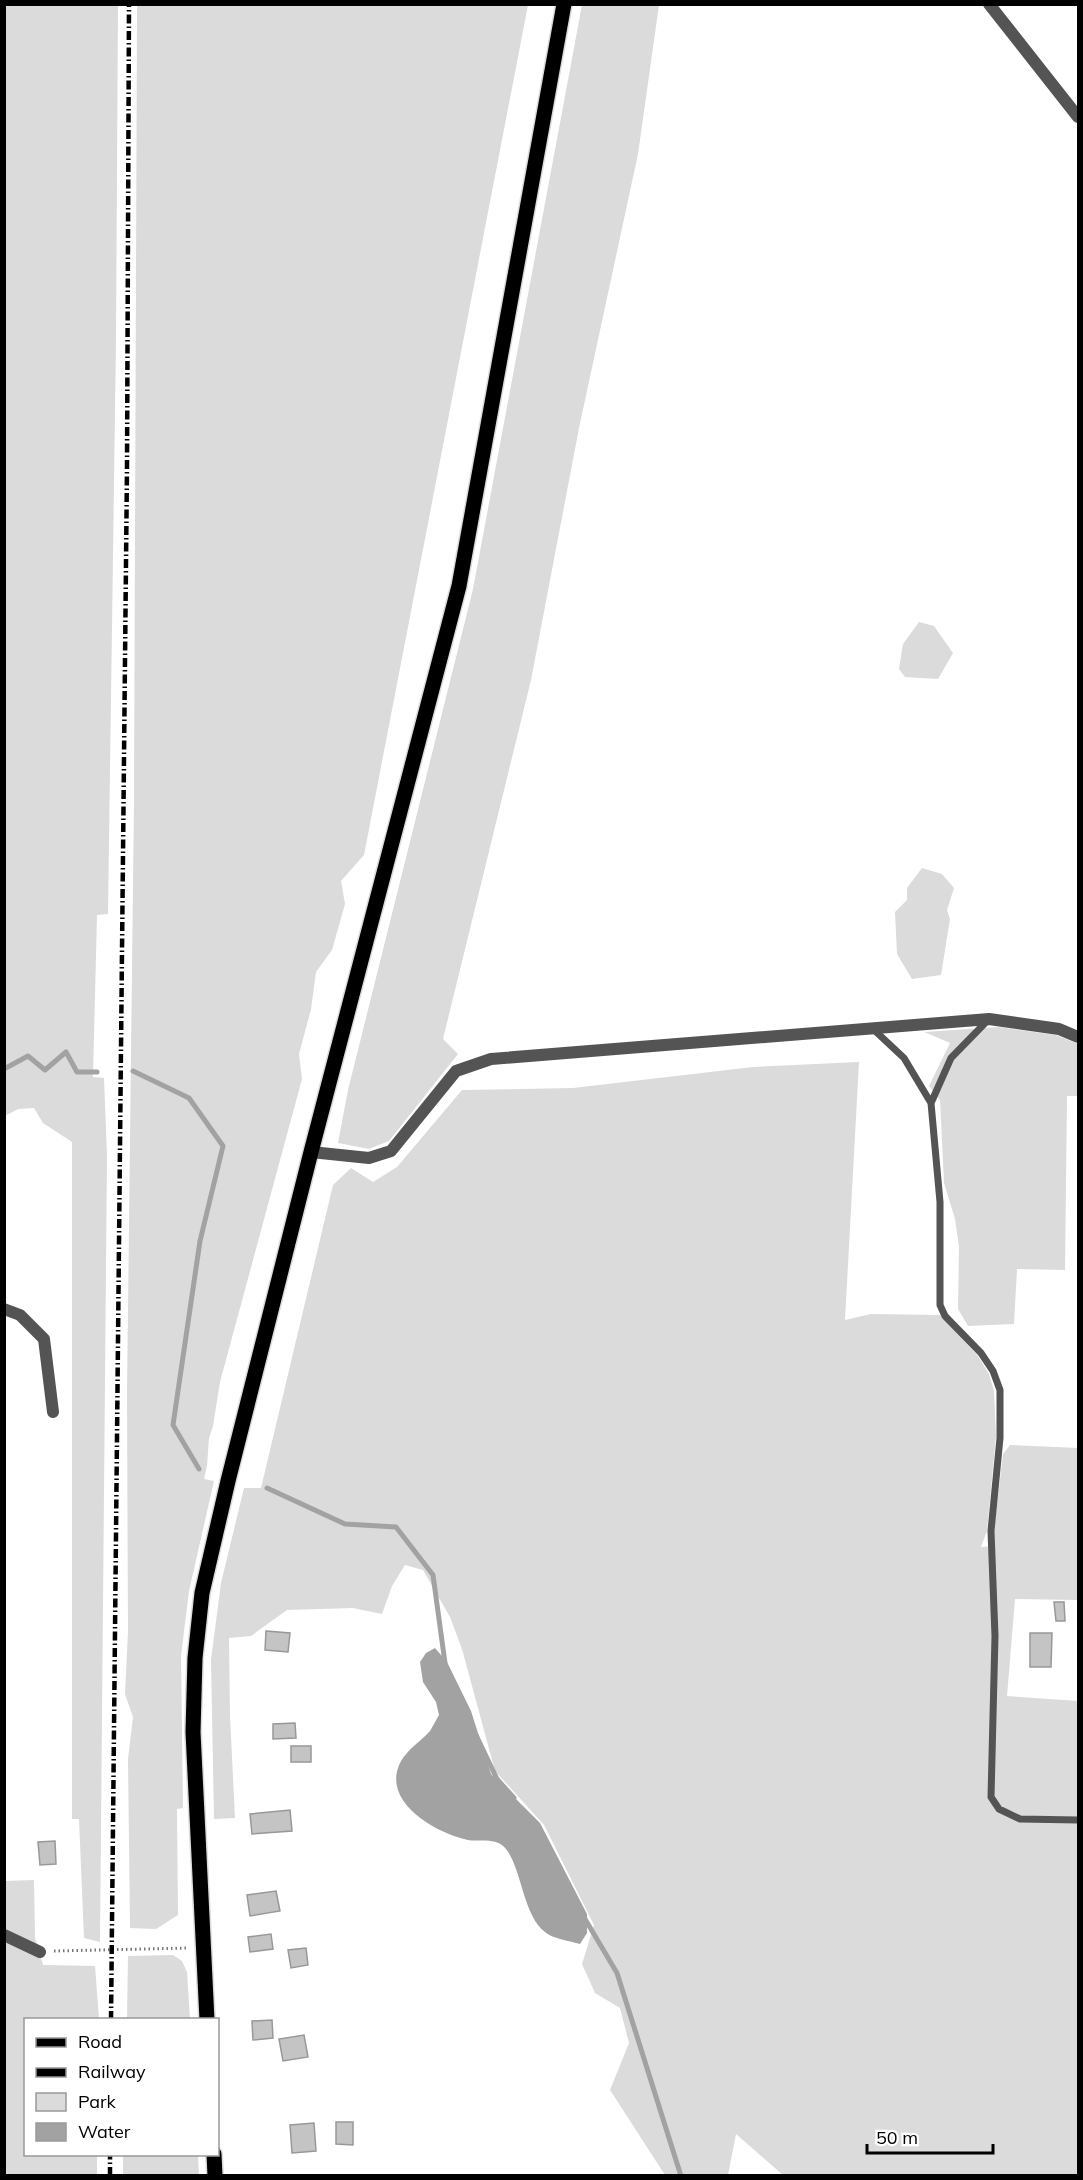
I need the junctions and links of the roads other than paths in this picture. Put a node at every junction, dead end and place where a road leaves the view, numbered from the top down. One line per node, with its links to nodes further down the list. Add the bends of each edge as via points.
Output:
1 (564, 4): 8 (main road, via 459,586)
2 (989, 4): 3 (street)
3 (1078, 117)
4 (989, 1020): 5 (street); 6 (street, via 1059,1029); 7 (lane, via 951,1058)
5 (872, 1028): 7 (lane, via 904,1058); 8 (street, via 491,1059 456,1071 391,1151 369,1158)
6 (1078, 1037)
7 (931, 1102): 11 (lane, via 940,1202 940,1305 945,1316 981,1353 999,1390 1000,1438 991,1531 995,1636 991,1797 999,1809 1020,1819)
8 (311, 1152): 14 (main road, via 202,1593 195,1658 194,1732)
9 (4, 1310): 10 (street, via 21,1315 44,1339)
10 (53, 1412)
11 (1078, 1820)
12 (4, 1935): 13 (street)
13 (40, 1952)
14 (207, 2018)
15 (214, 2156): 16 (main road)
16 (215, 2175)

